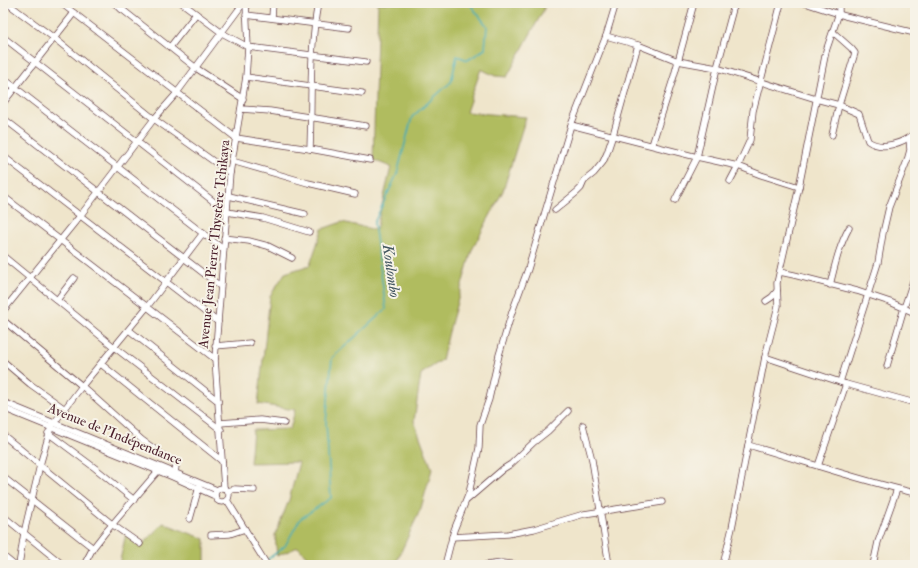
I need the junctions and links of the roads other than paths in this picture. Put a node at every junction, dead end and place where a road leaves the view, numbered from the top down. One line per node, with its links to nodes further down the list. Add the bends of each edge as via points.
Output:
1 (7, 3): 30 (street)
2 (61, 3): 18 (street)
3 (114, 3): 17 (street)
4 (126, 3): 17 (street)
5 (182, 3): 20 (street)
6 (273, 3): 22 (street)
7 (318, 3): 23 (street)
8 (616, 3): 28 (street)
9 (694, 3): 35 (street)
10 (737, 3): 39 (street)
11 (781, 3): 42 (street)
12 (805, 3): 16 (street)
13 (826, 3): 16 (street)
14 (839, 3): 19 (street)
15 (243, 5): 21 (street, Avenue Jean Pierre Thystère Tchikaya); 26 (street)
16 (820, 7): 19 (street)
17 (122, 9): 32 (street)
18 (74, 13): 30 (street); 46 (street)
19 (839, 13): 25 (street); 27 (street)
20 (196, 14): 26 (street); 32 (street)
21 (246, 15): 22 (street); 33 (street, Avenue Jean Pierre Thystère Tchikaya)
22 (272, 18): 23 (street)
23 (314, 23): 24 (street); 34 (street)
24 (349, 28)
25 (833, 32): 48 (street, via 826,51); 50 (street, via 855,53)
26 (222, 33): 33 (street); 38 (street)
27 (915, 33)
28 (606, 36): 31 (street); 55 (street)
29 (3, 37): 36 (street)
30 (54, 38): 36 (street); 54 (street)
31 (638, 45): 35 (street); 59 (street)
32 (170, 47): 38 (street)
33 (248, 47): 34 (street); 40 (street, Avenue Jean Pierre Thystère Tchikaya)
34 (312, 54): 37 (street); 43 (street)
35 (678, 61): 39 (street); 63 (street)
36 (36, 62): 44 (street); 62 (street)
37 (366, 62)
38 (196, 68): 46 (street); 47 (street)
39 (717, 68): 42 (street); 66 (street)
40 (246, 77): 43 (street); 47 (street, Avenue Jean Pierre Thystère Tchikaya)
41 (3, 78): 44 (street)
42 (761, 82): 48 (street); 69 (street, via 753,111 750,140)
43 (311, 86): 45 (street); 52 (street)
44 (16, 88): 49 (street); 70 (street)
45 (362, 93)
46 (176, 94): 54 (street); 60 (street)
47 (243, 99): 51 (street, Avenue Jean Pierre Thystère Tchikaya)
48 (816, 99): 50 (street); 73 (street)
49 (3, 103)
50 (840, 105): 58 (street); 61 (street, via 859,114 868,140 876,145 891,145)
51 (241, 109): 52 (street); 60 (street, Avenue Jean Pierre Thystère Tchikaya)
52 (311, 117): 56 (street); 64 (street)
53 (3, 118): 74 (street)
54 (154, 119): 62 (street); 71 (street)
55 (571, 125): 59 (street); 149 (street, via 499,355 489,399 480,424 476,466)
56 (366, 126)
57 (915, 133): 61 (street)
58 (832, 134)
59 (613, 136): 63 (street); 79 (street, via 607,153 594,173 584,181 577,192)
60 (236, 138): 64 (street); 68 (street, Avenue Jean Pierre Thystère Tchikaya)
61 (909, 138): 100 (street, via 910,150 888,211 878,263)
62 (137, 142): 70 (street); 80 (street)
63 (652, 145): 66 (street)
64 (310, 149): 67 (street)
65 (3, 156): 82 (street)
66 (697, 157): 69 (street); 78 (street)
67 (370, 160)
68 (232, 161): 71 (street, Avenue Jean Pierre Thystère Tchikaya); 75 (street)
69 (738, 166): 72 (street); 73 (street, via 762,176)
70 (117, 167): 74 (street); 85 (street)
71 (230, 173): 77 (street, Avenue Jean Pierre Thystère Tchikaya)
72 (730, 181)
73 (799, 186): 92 (street)
74 (98, 192): 82 (street); 90 (street)
75 (355, 194)
76 (3, 196): 87 (street)
77 (229, 196): 80 (street, Avenue Jean Pierre Thystère Tchikaya); 81 (street)
78 (675, 200)
79 (555, 210)
80 (227, 212): 84 (street, via 263,218); 86 (street, Avenue Jean Pierre Thystère Tchikaya)
81 (305, 214)
82 (80, 216): 87 (street); 96 (street)
83 (849, 228): 97 (street, via 838,252)
84 (309, 232)
85 (203, 233): 88 (street); 90 (street)
86 (224, 238): 88 (street, Avenue Jean Pierre Thystère Tchikaya); 91 (street, via 268,246)
87 (60, 241): 94 (street); 103 (street)
88 (223, 249): 98 (street, Avenue Jean Pierre Thystère Tchikaya)
89 (3, 256): 94 (street)
90 (184, 258): 96 (street); 98 (street)
91 (292, 258)
92 (780, 272): 97 (street); 99 (street)
93 (915, 276): 104 (street)
94 (30, 277): 101 (street); 105 (street)
95 (74, 278): 101 (street)
96 (166, 283): 103 (street); 108 (street)
97 (830, 285): 100 (street)
98 (220, 286): 108 (street, Avenue Jean Pierre Thystère Tchikaya)
99 (777, 291): 102 (street); 102 (street, via 766,301)
100 (867, 295): 104 (street); 118 (street)
101 (57, 300): 112 (street)
102 (778, 306): 113 (street)
103 (147, 308): 109 (street); 114 (street)
104 (904, 308): 106 (street); 117 (street)
105 (3, 311)
106 (915, 313)
107 (3, 320): 119 (street)
108 (218, 322): 111 (street, Avenue Jean Pierre Thystère Tchikaya)
109 (129, 330): 112 (street); 120 (street)
110 (250, 343): 111 (street)
111 (215, 346): 114 (street, Avenue Jean Pierre Thystère Tchikaya)
112 (114, 347): 116 (street); 131 (street)
113 (765, 357): 118 (street); 133 (street)
114 (215, 359): 120 (street, Avenue Jean Pierre Thystère Tchikaya)
115 (3, 361): 124 (street)
116 (101, 364): 119 (street); 134 (street)
117 (887, 366)
118 (843, 383): 122 (street); 136 (street)
119 (82, 386): 124 (street); 138 (street, via 142,440 174,463)
120 (218, 401): 127 (street, Avenue Jean Pierre Thystère Tchikaya)
121 (3, 402): 126 (street, Avenue de l'Indépendance)
122 (915, 403)
123 (3, 408): 130 (street, Avenue de l'Indépendance)
124 (65, 409): 126 (street)
125 (568, 411): 149 (street, via 512,464 502,469)
126 (54, 422): 130 (street); 138 (street, Avenue de l'Indépendance)
127 (220, 423): 128 (street, via 260,420); 131 (street, Avenue Jean Pierre Thystère Tchikaya)
128 (284, 423)
129 (583, 425): 151 (street)
130 (49, 430): 135 (street); 137 (street, Avenue de l'Indépendance); 147 (street)
131 (221, 430): 134 (street, Avenue Jean Pierre Thystère Tchikaya)
132 (3, 435): 135 (street)
133 (748, 445): 136 (street); 171 (street)
134 (222, 460): 141 (street, Avenue Jean Pierre Thystère Tchikaya)
135 (40, 465): 146 (street); 154 (street)
136 (818, 466): 142 (street)
137 (158, 471): 140 (street, Avenue de l'Indépendance); 147 (street)
138 (175, 472): 144 (street, Avenue de l'Indépendance)
139 (3, 477): 146 (street)
140 (199, 488): 144 (street, Avenue de l'Indépendance); 153 (street)
141 (226, 489): 143 (street); 144 (street, via 221,488); 148 (street, via 229,496)
142 (897, 489): 145 (street); 172 (street, via 878,542)
143 (254, 490)
144 (216, 493): 148 (street, via 220,501)
145 (915, 493)
146 (32, 500): 156 (street); 160 (street)
147 (134, 500): 154 (street)
148 (227, 500): 155 (street)
149 (465, 501): 158 (street)
150 (662, 502): 151 (street)
151 (601, 512): 158 (street, via 508,534); 170 (street)
152 (3, 516): 156 (street)
153 (190, 519)
154 (113, 525): 159 (street); 160 (street)
155 (245, 529): 157 (street, via 230,534); 166 (street)
156 (24, 533): 163 (street); 164 (street)
157 (211, 535)
158 (452, 536): 167 (street)
159 (140, 544)
160 (93, 548): 165 (street)
161 (3, 556): 162 (street)
162 (14, 565)
163 (19, 565)
164 (63, 565)
165 (84, 565)
166 (267, 565)
167 (445, 565)
168 (486, 565): 169 (street)
169 (520, 565)
170 (609, 565)
171 (723, 565)
172 (873, 565)

